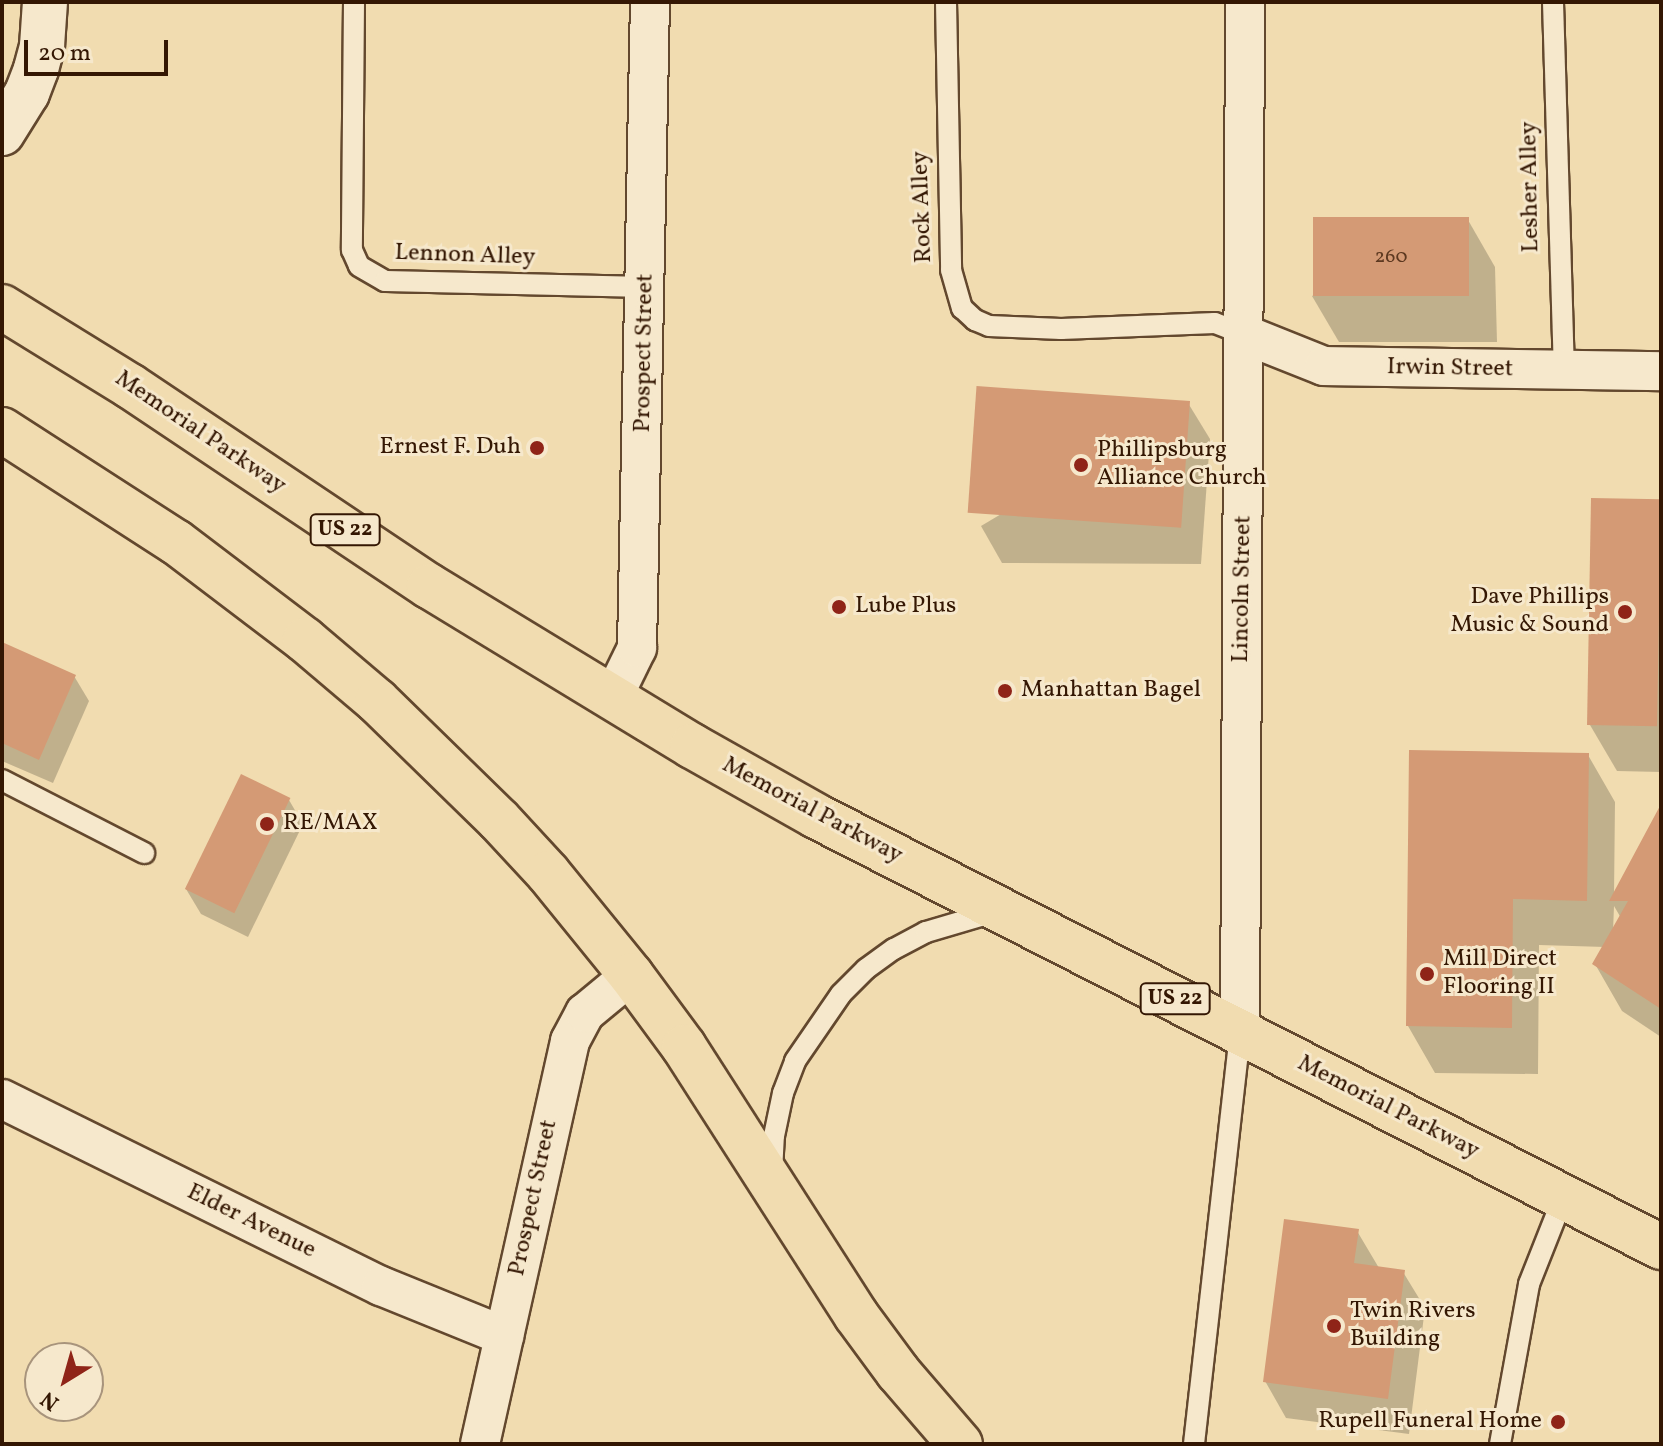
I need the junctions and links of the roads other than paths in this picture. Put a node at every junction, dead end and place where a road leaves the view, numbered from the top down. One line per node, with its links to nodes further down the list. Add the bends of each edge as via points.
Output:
1 (45, 2): 7 (street, via 36,69)
2 (354, 2): 8 (lane, Lennon Alley, via 352,250 359,266 385,281)
3 (650, 2): 8 (street, Prospect Street)
4 (946, 2): 10 (lane, Rock Alley, via 951,270 962,308 989,326 1215,323)
5 (1245, 2): 10 (street, Lincoln Street)
6 (1553, 2): 11 (lane, Lesher Alley)
7 (2, 133)
8 (647, 287): 14 (street, Prospect Street, via 637,648)
9 (2, 307): 14 (highway, Memorial Parkway / US 22)
10 (1246, 335): 11 (street, Irwin Street, via 1324,366); 19 (street, Lincoln Street)
11 (1564, 370): 12 (street, Irwin Street)
12 (1661, 371)
13 (2, 430): 18 (highway, via 176,542 377,701 499,820)
14 (612, 699): 17 (highway, Memorial Parkway / US 22, via 816,816)
15 (2, 780): 16 (lane)
16 (144, 853)
17 (1001, 910): 19 (highway, Memorial Parkway / US 22); 21 (lane, via 916,937 866,969 841,994 795,1061 783,1093)
18 (631, 975): 21 (highway, via 684,1047); 24 (street, Prospect Street, via 585,1013 570,1041)
19 (1240, 1032): 22 (highway, Memorial Parkway / US 22); 27 (lane)
20 (2, 1099): 24 (street, Elder Avenue, via 381,1286)
21 (771, 1186): 26 (highway, via 856,1315)
22 (1563, 1198): 23 (highway, Memorial Parkway / US 22); 28 (lane, via 1529,1284)
23 (1661, 1247)
24 (504, 1336): 25 (street, Prospect Street)
25 (480, 1444)
26 (960, 1444)
27 (1194, 1444)
28 (1500, 1444)

